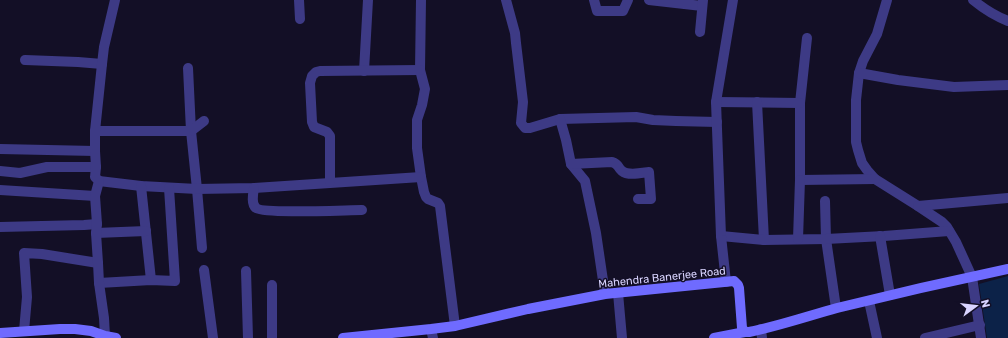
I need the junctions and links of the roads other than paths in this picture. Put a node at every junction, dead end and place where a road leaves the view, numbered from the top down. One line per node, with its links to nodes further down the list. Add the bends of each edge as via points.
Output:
1 (115, 0): 18 (street)
2 (299, 0): 13 (street)
3 (368, 0): 21 (street)
4 (421, 0): 20 (street)
5 (506, 0): 27 (street, via 515,33 522,102 521,123 525,128 530,128)
6 (594, 0): 7 (street, via 597,11 623,11)
7 (628, 0)
8 (649, 0): 12 (street)
9 (734, 0): 24 (street)
10 (887, 0): 22 (street, via 877,34)
11 (973, 0): 14 (street, via 984,9)
12 (702, 3): 15 (street)
13 (300, 20)
14 (1008, 21)
15 (700, 32)
16 (807, 38): 26 (street)
17 (25, 60): 18 (street)
18 (102, 64): 30 (street)
19 (188, 68): 31 (street)
20 (420, 70): 21 (street); 37 (street, via 425,89 417,120)
21 (364, 71): 41 (street, via 320,71 312,76 312,122 314,127 327,132 330,136)
22 (859, 73): 23 (street, via 954,87); 38 (street, via 856,142 862,162)
23 (1008, 85)
24 (716, 102): 25 (street); 29 (street)
25 (757, 102): 26 (street); 61 (street)
26 (800, 103): 39 (street)
27 (560, 119): 29 (street, via 636,118); 34 (street)
28 (204, 121): 31 (street)
29 (717, 122): 57 (street)
30 (95, 131): 31 (street); 33 (street)
31 (191, 132): 45 (street)
32 (0, 149): 33 (street)
33 (95, 151): 35 (street)
34 (571, 164): 49 (street, via 612,162 629,175 649,172 651,199); 73 (street, via 585,181)
35 (96, 167): 36 (street, via 47,167 20,173); 40 (street, via 95,177)
36 (0, 171)
37 (420, 177): 41 (street); 78 (street, via 426,197 440,206)
38 (875, 179): 39 (street); 51 (street)
39 (800, 180): 60 (street)
40 (100, 181): 42 (street); 47 (street)
41 (330, 182): 44 (street)
42 (141, 186): 43 (street); 56 (street)
43 (169, 188): 45 (street); 68 (street, via 175,280)
44 (254, 188): 45 (street); 52 (street, via 253,204 262,210)
45 (198, 189): 62 (street)
46 (0, 190): 47 (street)
47 (95, 196): 54 (street)
48 (1008, 198): 51 (street)
49 (638, 199)
50 (825, 201): 59 (street)
51 (918, 206): 55 (street, via 942,222)
52 (362, 210)
53 (0, 227): 54 (street, via 84,225)
54 (96, 228): 56 (street); 63 (street)
55 (949, 230): 58 (street); 67 (street)
56 (146, 231): 68 (street)
57 (720, 236): 61 (street); 69 (street)
58 (880, 236): 59 (street); 74 (street)
59 (826, 238): 60 (street); 76 (street)
60 (798, 239): 61 (street)
61 (764, 240)
62 (202, 248)
63 (98, 263): 70 (street); 79 (street, via 24,253 27,297)
64 (1008, 269): 67 (street)
65 (204, 270): 86 (street)
66 (246, 271): 87 (street)
67 (972, 277): 74 (street); 77 (street)
68 (151, 280): 70 (street)
69 (726, 282): 72 (street, Mahendra Banerjee Road); 80 (street, Mahendra Banerjee Road, via 734,281 738,285 742,328)
70 (99, 283): 84 (street)
71 (272, 285): 88 (street)
72 (618, 293): 73 (street, Mahendra Banerjee Road); 90 (street)
73 (605, 294): 78 (street, Mahendra Banerjee Road)
74 (890, 295): 75 (street)
75 (869, 301): 76 (street); 92 (street)
76 (836, 308): 83 (street)
77 (980, 325): 93 (street); 94 (street)
78 (455, 326): 82 (street, Mahendra Banerjee Road)
79 (24, 331): 81 (street); 84 (street, via 75,329)
80 (745, 332): 83 (street); 91 (street)
81 (0, 333)
82 (432, 334): 89 (street, Mahendra Banerjee Road)
83 (762, 334)
84 (105, 336): 85 (street)
85 (116, 338)
86 (213, 338)
87 (248, 338)
88 (272, 338)
89 (343, 338)
90 (622, 338)
91 (714, 338)
92 (877, 338)
93 (925, 338)
94 (981, 338)

